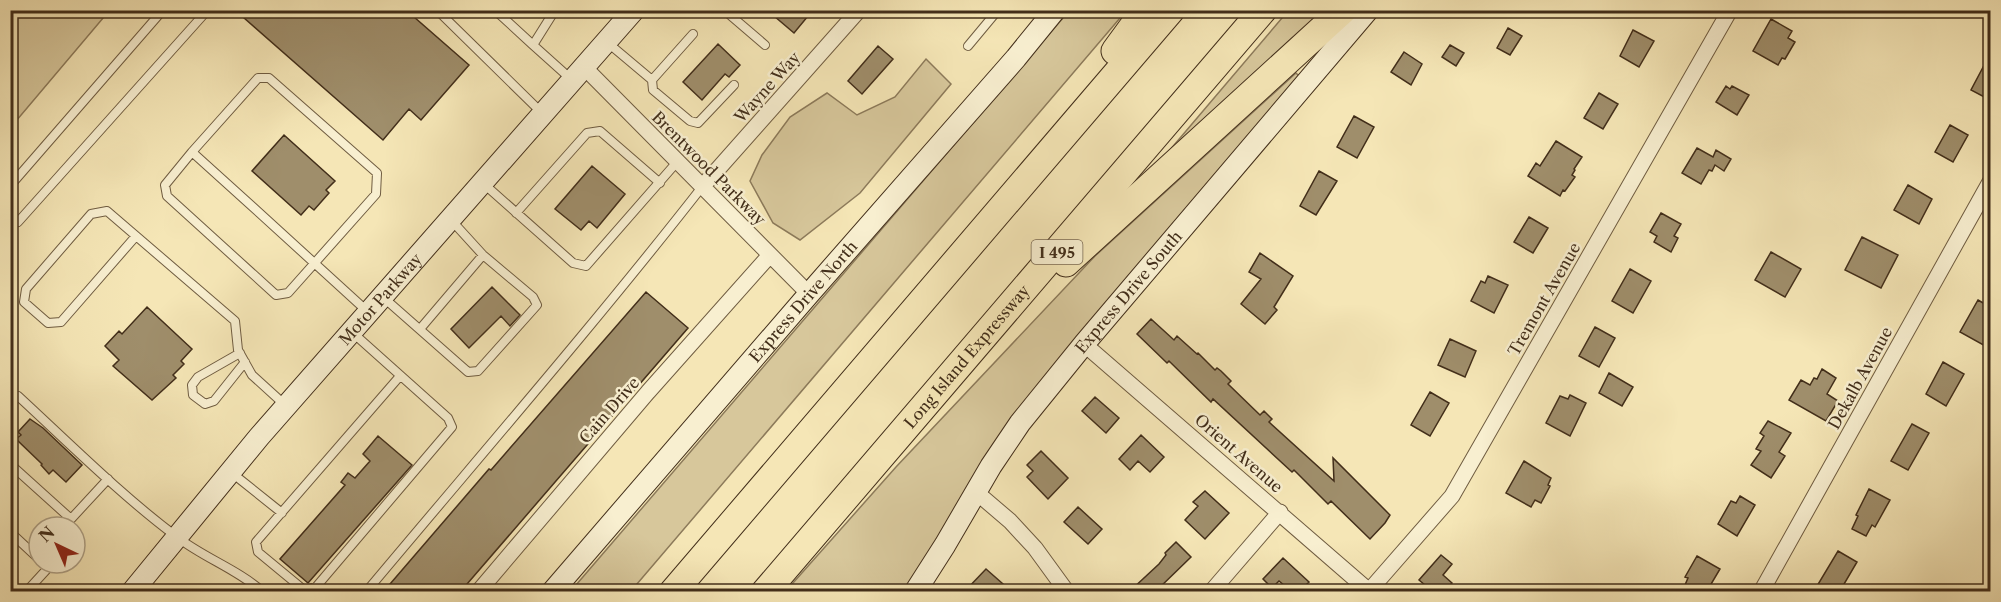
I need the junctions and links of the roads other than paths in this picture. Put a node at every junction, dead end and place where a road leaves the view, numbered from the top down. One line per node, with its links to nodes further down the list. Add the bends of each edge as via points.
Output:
1 (163, 10): 31 (lane)
2 (202, 10): 34 (lane, via 205,13 18,222)
3 (437, 10): 25 (lane)
4 (495, 10): 19 (lane)
5 (555, 10): 19 (lane)
6 (634, 10): 18 (main road, Motor Parkway)
7 (730, 10): 20 (lane, via 730,15)
8 (859, 10): 32 (street, Wayne Way)
9 (998, 10): 21 (lane)
10 (1055, 10): 40 (main road, Express Drive North)
11 (1145, 10): 45 (highway)
12 (1171, 10): 45 (highway)
13 (1263, 10): 56 (highway, Long Island Expressway / I 495)
14 (1343, 10): 56 (highway, via 1047,282)
15 (1368, 10): 46 (main road, Express Drive South)
16 (1730, 10): 74 (street, Tremont Avenue, via 1452,496)
17 (693, 34): 23 (lane)
18 (607, 42): 22 (main road, Motor Parkway); 23 (lane)
19 (533, 45): 22 (lane)
20 (765, 45)
21 (969, 46)
22 (579, 74): 25 (main road, Motor Parkway); 27 (street, Brentwood Parkway)
23 (652, 80): 24 (lane, via 653,90 690,121 698,123)
24 (734, 86)
25 (543, 114): 29 (main road, Motor Parkway)
26 (192, 152): 39 (lane); 39 (lane, via 165,185 167,196 276,295 288,293); 39 (lane, via 258,78 269,78 377,173 376,194)
27 (677, 162): 30 (lane); 32 (street, Brentwood Parkway)
28 (1990, 182): 75 (street, Dekalb Avenue)
29 (483, 183): 33 (lane); 35 (main road, Motor Parkway)
30 (660, 183): 33 (lane, via 600,131 587,133); 33 (lane, via 585,266 573,263)
31 (10, 186)
32 (702, 187): 38 (street, Brentwood Parkway); 66 (lane, via 623,287)
33 (516, 213)
34 (10, 216)
35 (451, 220): 37 (lane); 41 (main road, Motor Parkway)
36 (136, 236): 36 (lane, via 107,211 91,214 26,289 24,302 48,323 61,322); 47 (lane, via 235,321)
37 (483, 255): 43 (lane); 43 (lane, via 533,297 537,305 477,371 468,372)
38 (770, 255): 40 (street, Brentwood Parkway); 67 (street, Cain Drive)
39 (314, 263): 42 (lane)
40 (809, 294): 68 (main road, Express Drive North)
41 (383, 296): 42 (main road, Motor Parkway); 43 (lane)
42 (369, 313): 44 (main road, Motor Parkway)
43 (420, 329)
44 (351, 332): 49 (lane); 51 (main road, Motor Parkway)
45 (893, 337): 69 (highway)
46 (1084, 344): 55 (main road, Express Drive South, via 1020,423); 57 (street, Orient Avenue)
47 (240, 353): 48 (lane); 48 (lane, via 198,377 192,385 193,395 205,404 214,401)
48 (245, 362): 51 (lane, via 252,375)
49 (400, 376): 58 (lane); 58 (lane, via 448,418 452,427 316,587 304,590 258,552 256,542)
50 (10, 404): 54 (lane, via 18,396)
51 (286, 406): 53 (main road, Motor Parkway)
52 (10, 464): 54 (lane, via 71,519)
53 (231, 472): 58 (lane); 60 (main road, Motor Parkway)
54 (108, 479): 60 (lane)
55 (976, 492): 71 (main road, Express Drive South); 72 (street, via 1035,548)
56 (850, 493): 70 (highway, Long Island Expressway / I 495)
57 (1280, 512): 73 (street); 74 (street, Orient Avenue)
58 (282, 513)
59 (10, 532): 61 (lane)
60 (177, 538): 64 (main road, Motor Parkway); 65 (lane)
61 (27, 548)
62 (41, 575): 63 (lane)
63 (26, 591)
64 (132, 591)
65 (263, 591)
66 (366, 591)
67 (478, 591)
68 (552, 591)
69 (673, 591)
70 (765, 591)
71 (915, 591)
72 (1067, 591)
73 (1211, 591)
74 (1369, 591)
75 (1761, 591)

